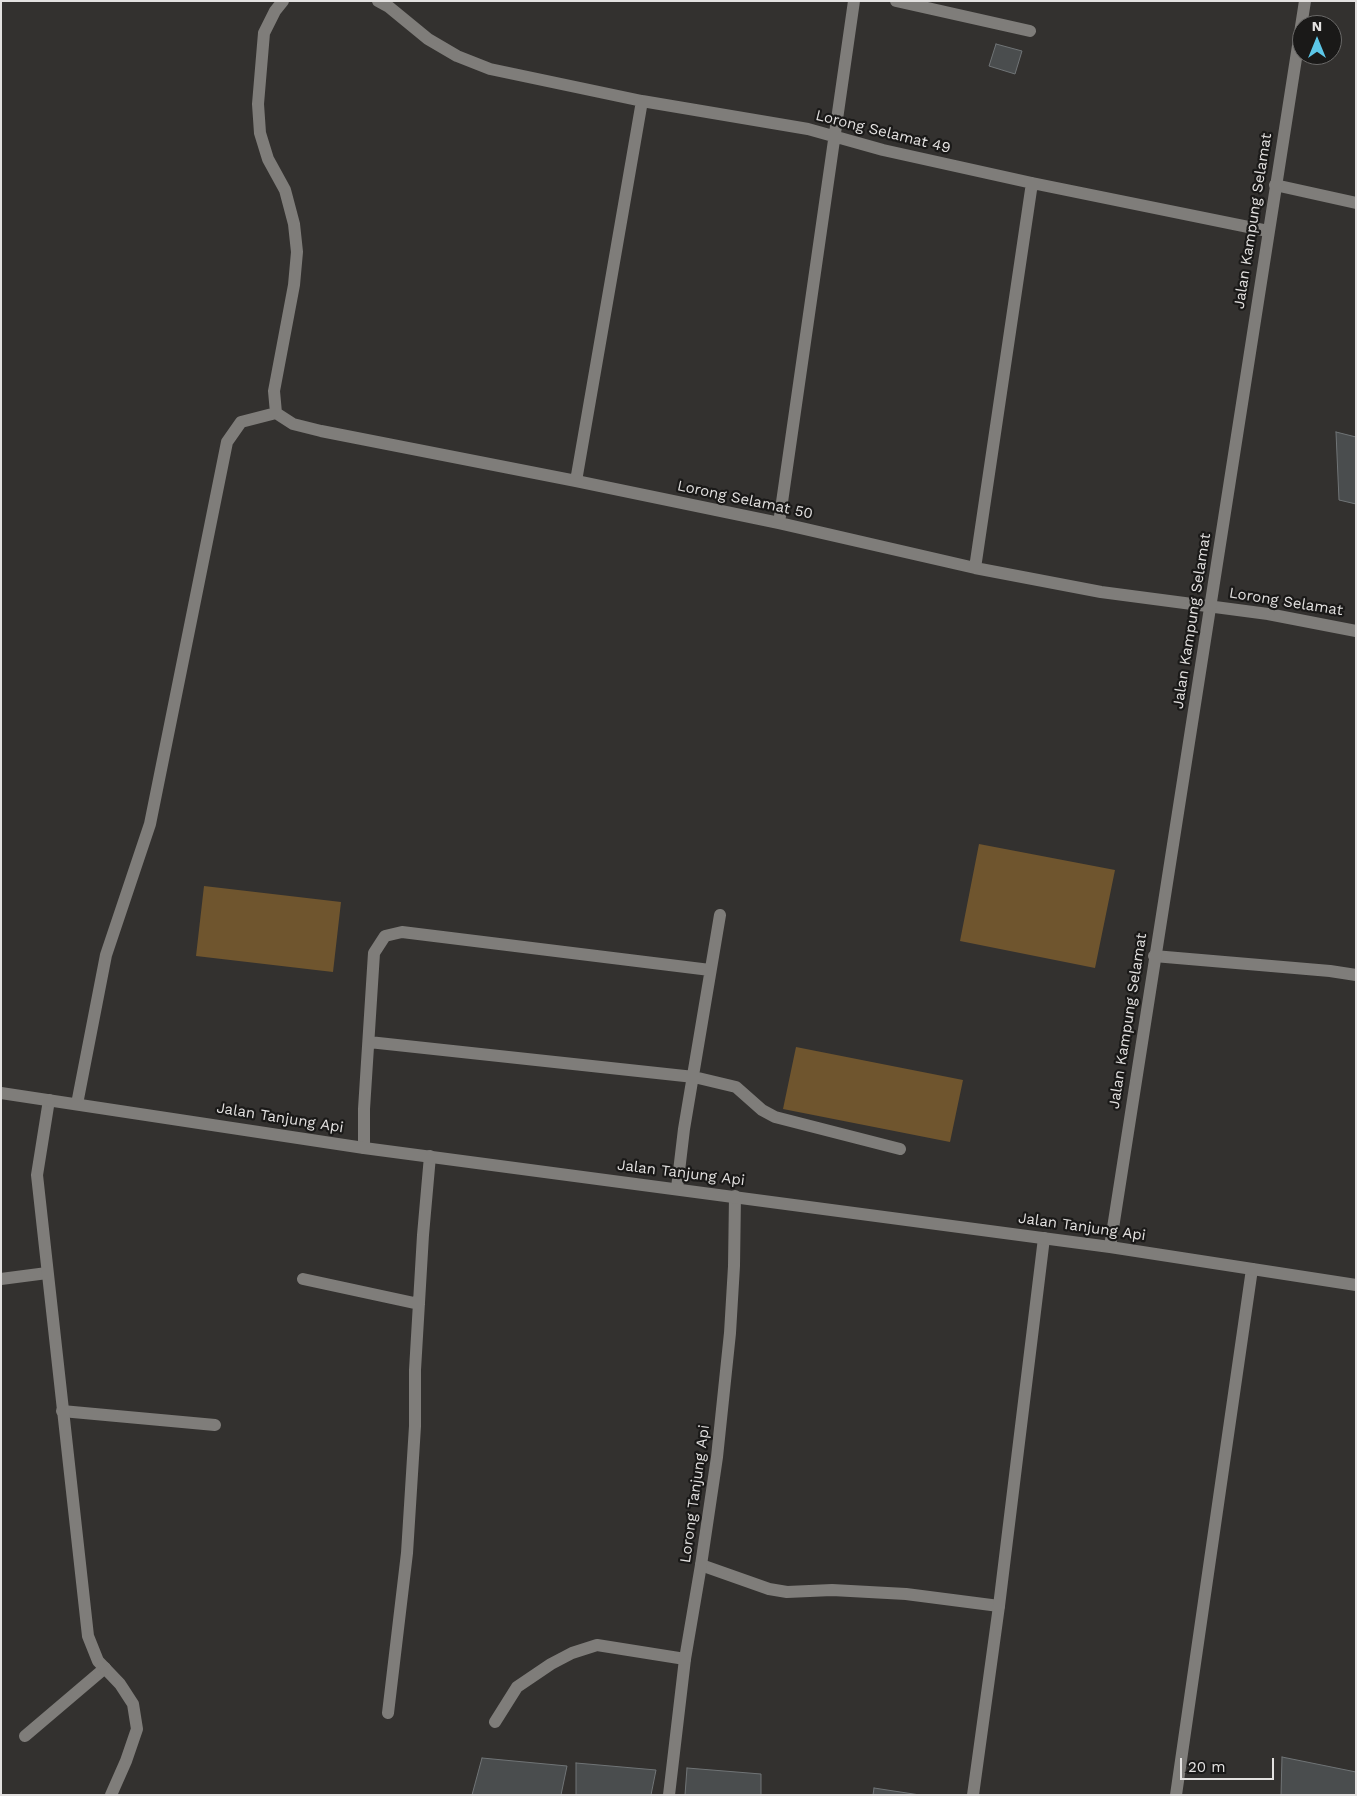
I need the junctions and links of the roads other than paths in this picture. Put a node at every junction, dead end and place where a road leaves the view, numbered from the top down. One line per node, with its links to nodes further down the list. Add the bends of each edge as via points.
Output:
1 (283, 1): 13 (street, via 264,33 258,104 260,133 268,159 285,190 297,252 274,390)
2 (378, 1): 7 (street, Lorong Selamat 49, via 428,39 490,70)
3 (854, 1): 8 (street)
4 (896, 1): 6 (street)
5 (1305, 1): 10 (street, Jalan Kampung Selamat)
6 (1030, 31)
7 (642, 101): 8 (street, Lorong Selamat 49, via 808,129); 14 (street)
8 (834, 137): 9 (street, Lorong Selamat 49); 15 (street)
9 (1032, 183): 12 (street, Lorong Selamat 49); 16 (street)
10 (1275, 185): 11 (street); 12 (street, Jalan Kampung Selamat)
11 (1356, 203)
12 (1268, 231): 17 (street, Jalan Kampung Selamat)
13 (276, 413): 14 (street, Lorong Selamat 50, via 294,424 321,431); 27 (street, via 241,422 227,442 150,824 106,955)
14 (576, 481): 15 (street, Lorong Selamat 50)
15 (779, 524): 16 (street, Lorong Selamat 50)
16 (975, 568): 17 (street, Lorong Selamat 50, via 1101,592)
17 (1211, 606): 18 (street, Lorong Selamat); 20 (street, Jalan Kampung Selamat)
18 (1356, 631)
19 (720, 915): 21 (street)
20 (1154, 956): 22 (street); 34 (street, Jalan Kampung Selamat)
21 (710, 970): 23 (street, via 402,932 385,936 374,953); 24 (street)
22 (1356, 975)
23 (369, 1042): 24 (street); 28 (street)
24 (694, 1077): 29 (street, via 736,1087 775,1117); 31 (street)
25 (1, 1093): 26 (street, Jalan Tanjung Api)
26 (49, 1100): 27 (street, Jalan Tanjung Api); 36 (street, via 37,1175)
27 (76, 1104): 28 (street, Jalan Tanjung Api)
28 (364, 1148): 30 (street, Jalan Tanjung Api)
29 (900, 1149)
30 (430, 1156): 31 (street, Jalan Tanjung Api); 40 (street)
31 (677, 1188): 32 (street, Jalan Tanjung Api)
32 (735, 1196): 33 (street, Jalan Tanjung Api); 43 (street, Lorong Tanjung Api, via 730,1333 718,1457)
33 (1044, 1238): 34 (street, Jalan Tanjung Api); 44 (street)
34 (1110, 1246): 35 (street, Jalan Tanjung Api)
35 (1252, 1269): 39 (street, Jalan Tanjung Api); 53 (street)
36 (47, 1273): 38 (street); 41 (street)
37 (303, 1278): 40 (street)
38 (1, 1279)
39 (1356, 1285)
40 (419, 1304): 47 (street, via 407,1553)
41 (62, 1412): 42 (street); 46 (street, via 88,1636 98,1661)
42 (215, 1425)
43 (701, 1564): 44 (street, via 778,1591 906,1594); 45 (street, Lorong Tanjung Api)
44 (999, 1606): 52 (street)
45 (685, 1659): 48 (street, via 597,1645 572,1653 517,1687); 51 (street, Lorong Tanjung Api)
46 (105, 1668): 49 (street); 50 (street, via 133,1704 137,1730)
47 (388, 1713)
48 (495, 1722)
49 (25, 1736)
50 (111, 1795)
51 (669, 1795)
52 (973, 1795)
53 (1176, 1795)

